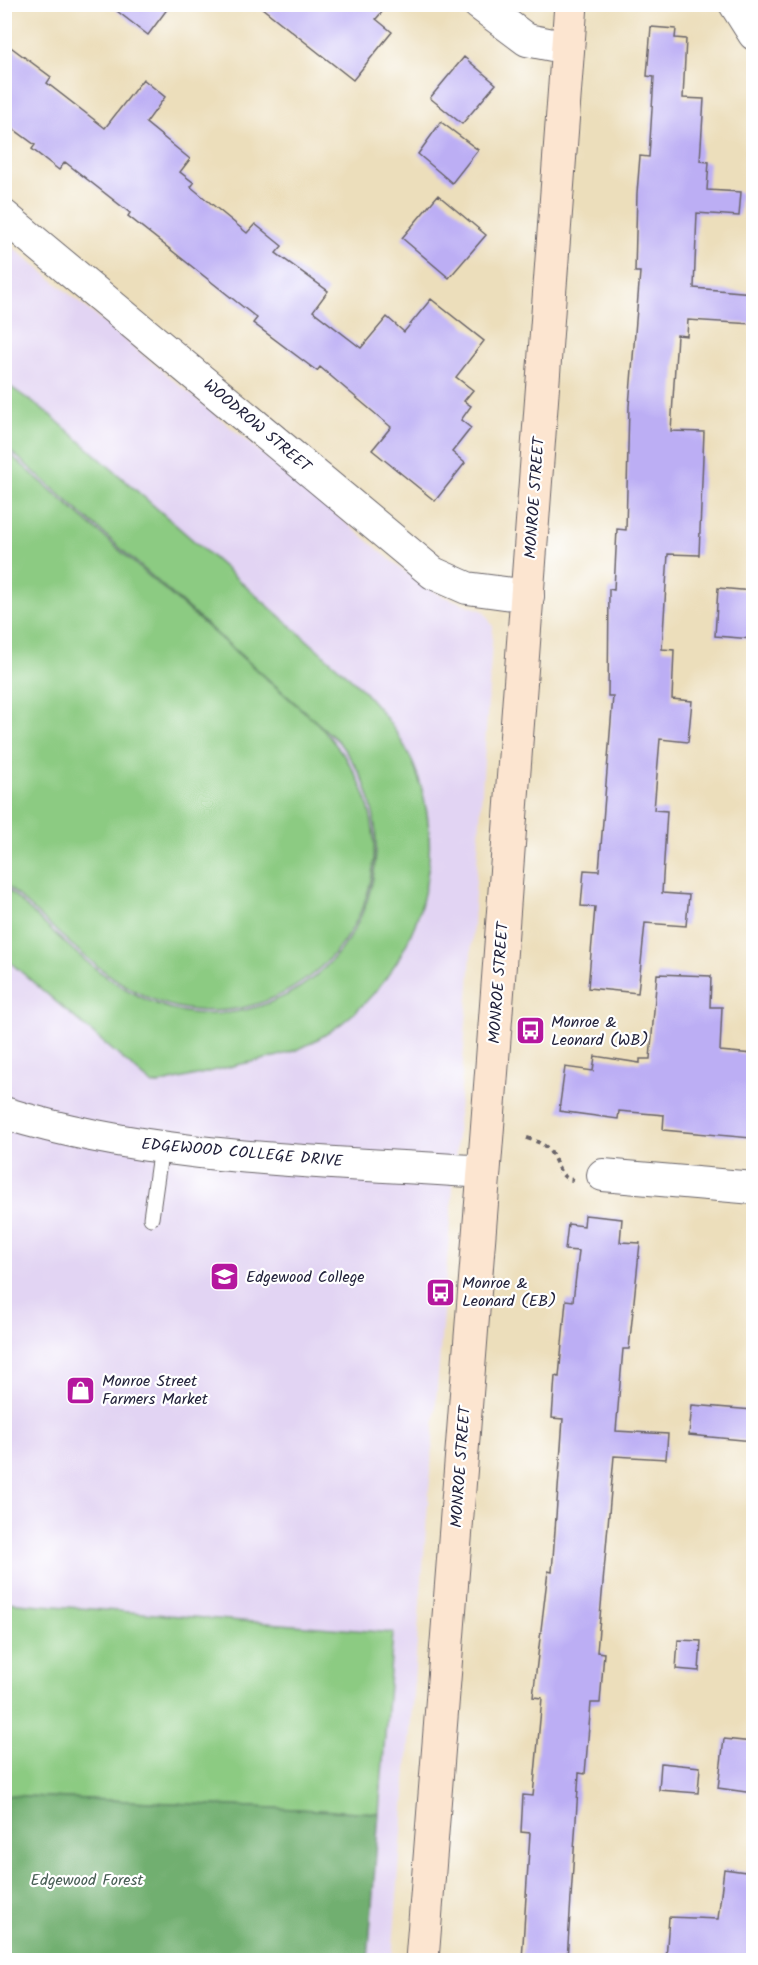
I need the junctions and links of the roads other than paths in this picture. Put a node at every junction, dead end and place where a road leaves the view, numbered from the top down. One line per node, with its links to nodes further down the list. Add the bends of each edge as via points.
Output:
1 (479, 4): 5 (street, via 527,40)
2 (571, 4): 5 (main road, MONROE STREET)
3 (735, 4): 4 (street)
4 (753, 34)
5 (568, 48): 7 (main road, MONROE STREET)
6 (4, 216): 7 (street, WOODROW STREET, via 433,573 467,588)
7 (528, 596): 10 (main road, MONROE STREET)
8 (4, 1113): 9 (street, EDGEWOOD COLLEGE DRIVE, via 81,1134)
9 (160, 1147): 10 (street, EDGEWOOD COLLEGE DRIVE); 13 (lane)
10 (484, 1172): 14 (main road, MONROE STREET)
11 (603, 1175): 12 (street)
12 (753, 1188)
13 (151, 1218)
14 (422, 1960)

